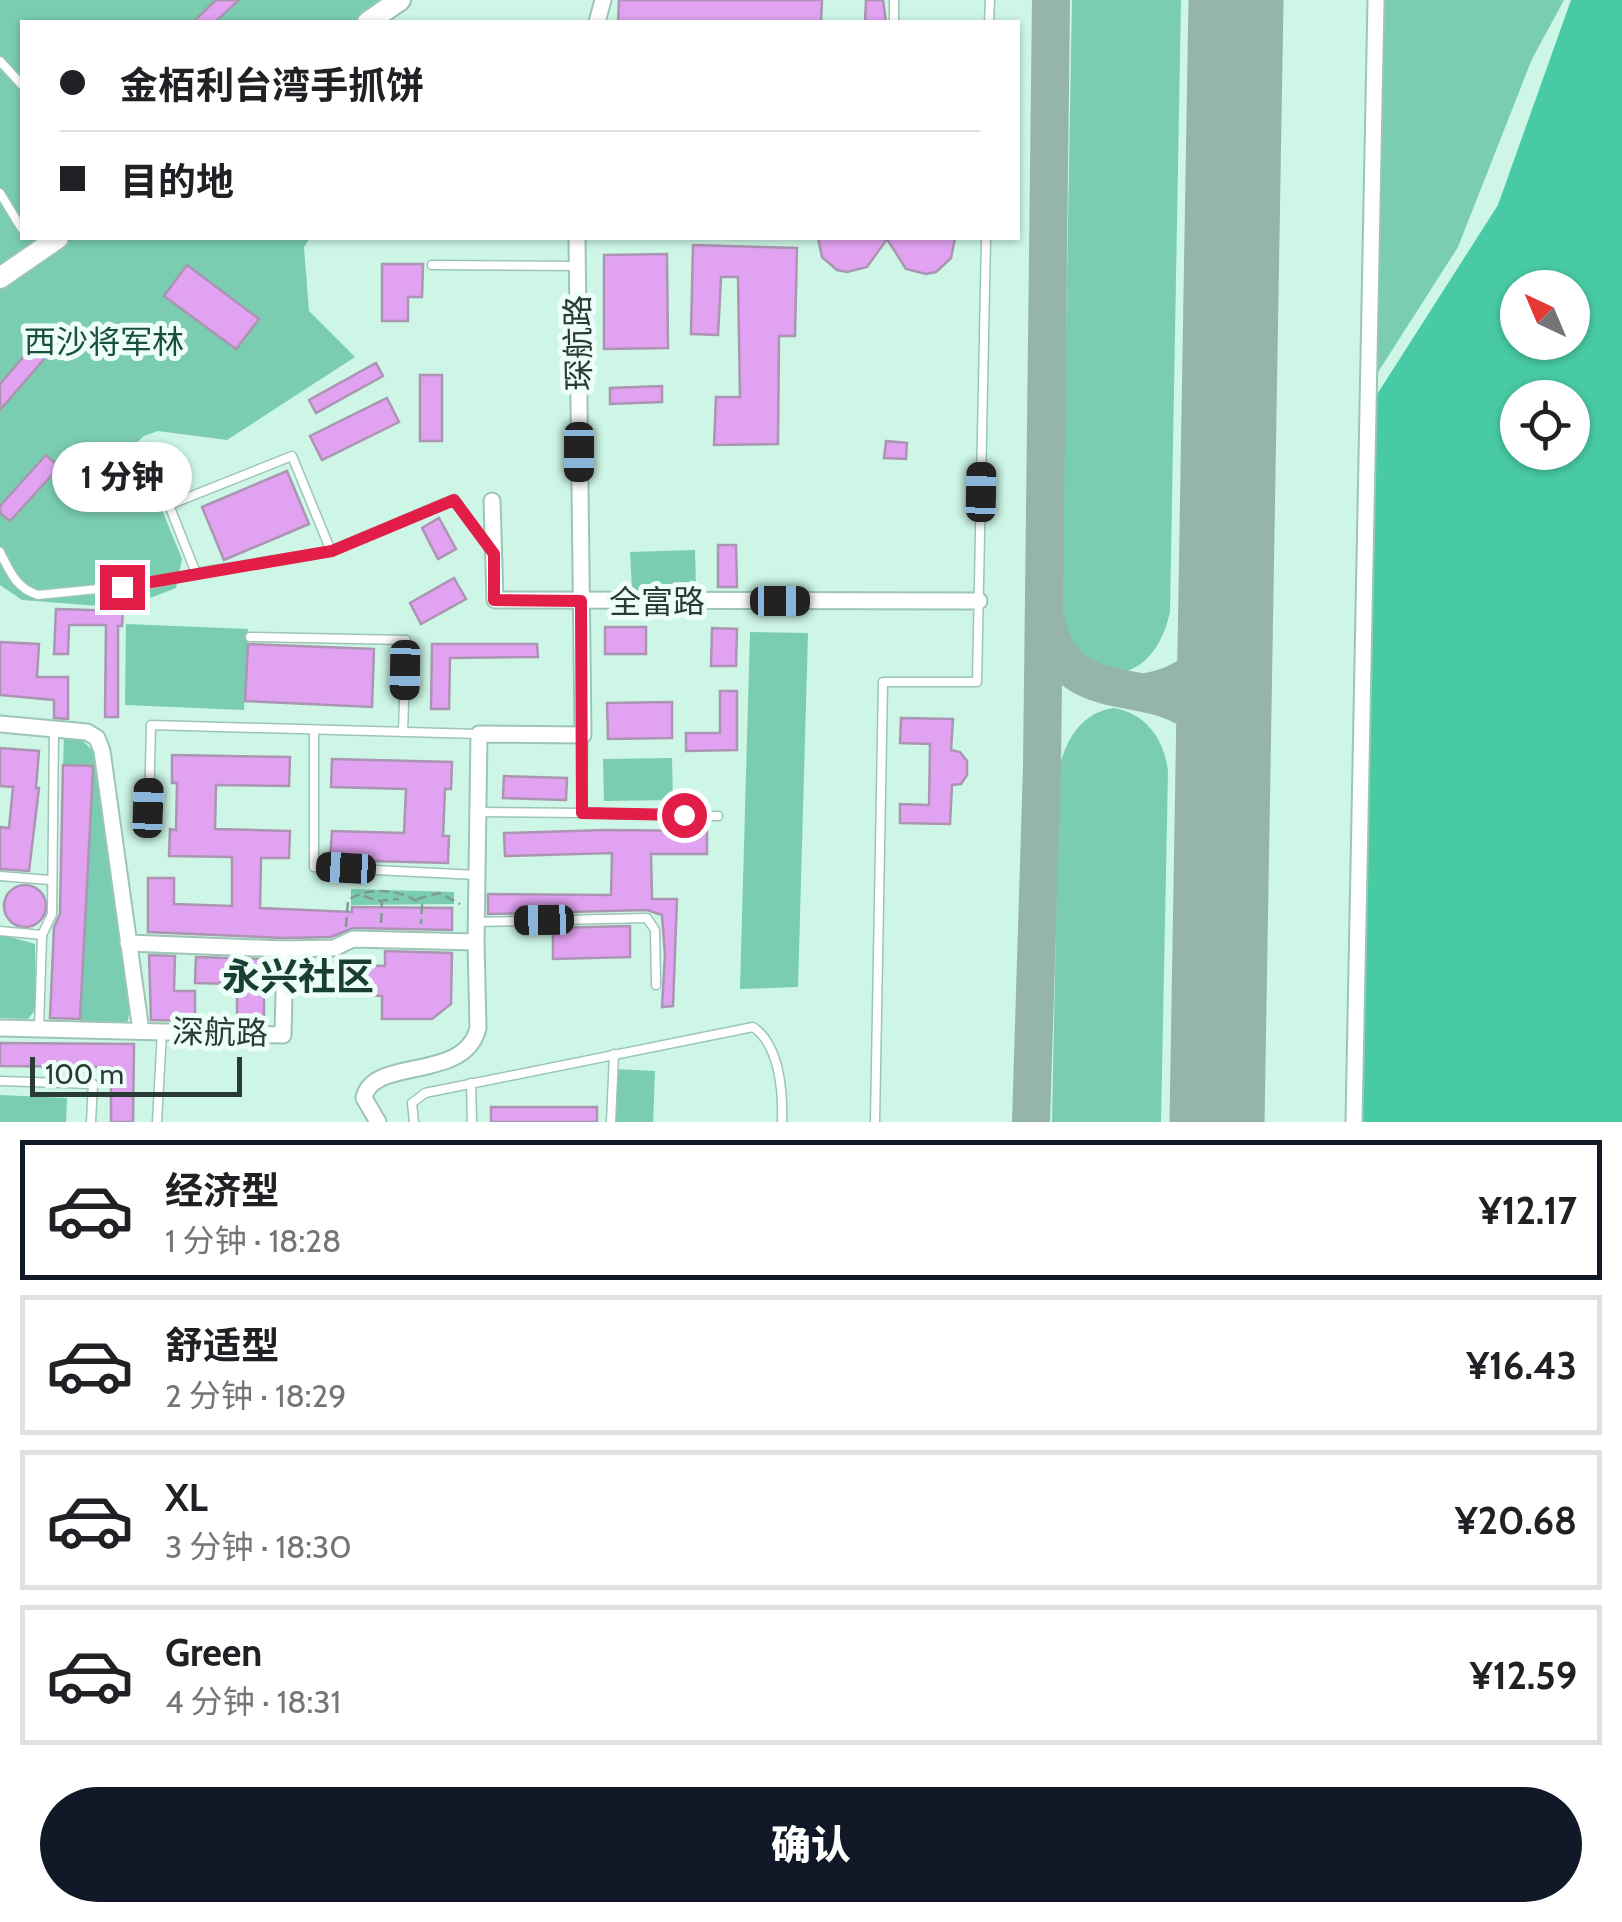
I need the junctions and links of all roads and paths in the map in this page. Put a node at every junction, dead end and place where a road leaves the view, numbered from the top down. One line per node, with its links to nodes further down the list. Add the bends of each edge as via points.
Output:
1 (400, 0): 3 (street)
2 (1376, 0): 64 (street)
3 (371, 20)
4 (0, 61): 5 (lane)
5 (20, 83)
6 (0, 193): 7 (lane)
7 (20, 226)
8 (577, 240): 12 (street, 琛航路)
9 (986, 240): 20 (lane)
10 (32, 245): 13 (street)
11 (432, 265): 12 (lane)
12 (577, 266): 19 (street, 琛航路)
13 (0, 278)
14 (492, 501): 17 (street, 全富路)
15 (332, 551): 17 (lane, via 454,500); 18 (lane); 18 (lane, via 292,456 169,505)
16 (0, 552): 18 (lane, via 16,582 38,595 157,583)
17 (494, 554): 19 (street, 全富路, via 494,600)
18 (196, 572)
19 (581, 601): 20 (street, 全富路); 27 (street, 琛航路)
20 (980, 601): 63 (lane, via 977,682 883,682)
21 (250, 637): 25 (lane, via 406,640)
22 (0, 724): 23 (street)
23 (54, 729): 34 (lane); 46 (street, via 87,732 102,751)
24 (314, 730): 25 (lane); 28 (lane, via 151,725); 32 (lane, via 314,867)
25 (404, 732): 26 (lane)
26 (479, 734): 27 (street); 29 (street)
27 (583, 735): 30 (lane, 琛航路)
28 (148, 808)
29 (478, 812): 30 (lane); 32 (street)
30 (582, 813): 31 (lane)
31 (718, 816)
32 (477, 875): 39 (street)
33 (0, 876): 34 (lane)
34 (50, 880): 41 (lane, via 52,914)
35 (363, 894): 36 (path, via 392,891); 38 (path); 43 (path, via 346,905)
36 (400, 897): 37 (path); 38 (path)
37 (416, 900): 39 (path, via 439,893); 44 (path, via 422,905)
38 (382, 902): 42 (path)
39 (476, 914): 45 (street); 48 (lane, via 647,918 654,930)
40 (0, 931): 41 (lane)
41 (42, 935): 50 (lane)
42 (380, 940): 43 (street); 44 (street)
43 (346, 941): 47 (street, via 334,948)
44 (420, 941): 45 (street)
45 (476, 942): 58 (street, via 476,1039 457,1057 373,1080 364,1098)
46 (128, 943): 47 (street); 51 (street)
47 (284, 949): 52 (street, 深航路, via 283,1035)
48 (656, 984)
49 (0, 1028): 50 (street, 深航路)
50 (39, 1030): 51 (street, 深航路)
51 (141, 1030): 52 (street, 深航路)
52 (162, 1031): 57 (lane)
53 (614, 1054): 55 (lane); 61 (lane); 62 (lane, via 753,1027 766,1039 778,1076)
54 (0, 1080): 56 (lane, via 93,1084)
55 (470, 1083): 59 (lane, via 417,1096); 60 (lane)
56 (91, 1122)
57 (157, 1122)
58 (378, 1122)
59 (414, 1122)
60 (472, 1122)
61 (611, 1122)
62 (782, 1122)
63 (875, 1122)
64 (1354, 1122)

